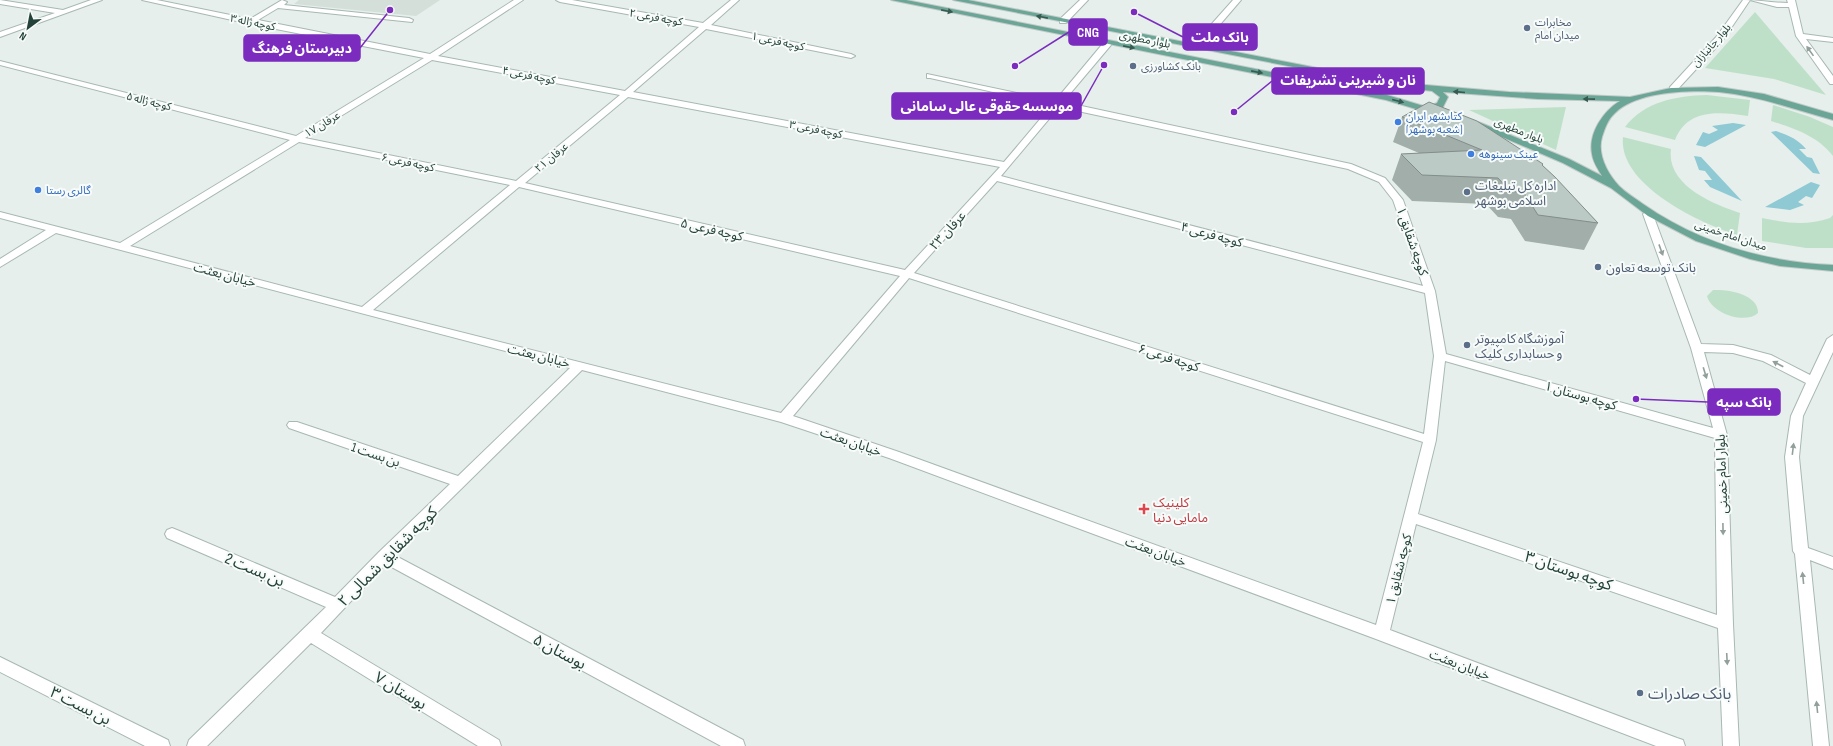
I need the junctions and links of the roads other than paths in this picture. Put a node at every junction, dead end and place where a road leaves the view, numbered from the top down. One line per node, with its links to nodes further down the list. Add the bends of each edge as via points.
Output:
1 (98, 0): 16 (street)
2 (146, 0): 19 (street, کوچه ژاله ۳)
3 (287, 0): 15 (street)
4 (520, 0): 27 (street, عرفان ۱۷)
5 (560, 0): 20 (street, کوچه فرعی ۲)
6 (735, 0): 20 (street, عرفان ۲۱)
7 (895, 0): 24 (main road, بلوار مطهری, one-way to 24)
8 (957, 0): 18 (main road, بلوار مطهری, one-way to 8)
9 (1084, 0): 18 (street)
10 (1237, 0): 25 (street)
11 (1747, 0): 32 (street, بلوار جانبازان, via 1720,38)
12 (1754, 0): 14 (street, via 1777,6)
13 (0, 2): 16 (street)
14 (1791, 3): 22 (street)
15 (276, 6): 17 (street); 19 (street)
16 (67, 12): 21 (street)
17 (409, 20)
18 (1063, 21): 25 (main road, بلوار مطهری)
19 (250, 22): 27 (street, کوچه ژاله ۳)
20 (705, 26): 26 (street, کوچه فرعی ۱); 33 (street, عرفان ۲۱)
21 (0, 35)
22 (1800, 36): 23 (street); 30 (street, one-way to 22)
23 (1833, 40)
24 (1108, 43): 35 (street, عرفان ۲۳); 36 (main road, بلوار مطهری, one-way to 36, via 1387,98)
25 (1196, 47): 31 (main road, بلوار مطهری, via 1390,84)
26 (851, 56)
27 (432, 57): 33 (street, کوچه فرعی ۴); 40 (street, عرفان ۱۷)
28 (0, 63): 40 (street, کوچه ژاله ۵)
29 (930, 76): 35 (street)
30 (1833, 82)
31 (1434, 89): 34 (main road, بلوار مطهری, one-way to 31, via 1564,98); 36 (main road, via 1444,98 1440,105)
32 (1672, 89): 34 (main road, میدان امام خمینی); 38 (main road, میدان امام خمینی, via 1748,93 1796,104)
33 (626, 94): 41 (street, کوچه فرعی ۳); 43 (street, عرفان ۲۱)
34 (1628, 99): 44 (main road, میدان امام خمینی, via 1608,113 1598,134 1596,156)
35 (1057, 103): 41 (street, عرفان ۲۳); 52 (street, کوچه شقایق ۱, via 1350,167 1382,180 1398,200)
36 (1428, 109): 37 (main road, بلوار مطهری)
37 (1443, 114)
38 (1833, 118)
39 (1473, 124): 44 (main road, بلوار مطهری, via 1566,161)
40 (297, 139): 43 (street, کوچه فرعی ۶); 48 (street, عرفان ۱۷)
41 (1006, 165): 42 (street, عرفان ۲۳)
42 (994, 178): 51 (street, عرفان ۲۳); 52 (street, کوچه فرعی ۴)
43 (518, 184): 51 (street, کوچه فرعی ۵); 53 (street, عرفان ۲۱)
44 (1614, 186): 45 (main road, میدان امام خمینی)
45 (1648, 214): 50 (main road, میدان امام خمینی, via 1687,234 1729,250 1779,263); 55 (street, بلوار امام خمینی, one-way to 55)
46 (0, 215): 47 (street, خیابان بعثت)
47 (53, 230): 48 (street, خیابان بعثت); 49 (street)
48 (123, 246): 53 (street, خیابان بعثت)
49 (0, 264)
50 (1833, 268)
51 (907, 274): 59 (street, عرفان ۲۳); 62 (street, کوچه فرعی ۶)
52 (1430, 291): 56 (street, کوچه شقایق ۱)
53 (364, 311): 57 (street, خیابان بعثت)
54 (1833, 339): 58 (street)
55 (1697, 348): 58 (street, one-way to 55, via 1767,358 1733,349); 61 (street, بلوار امام خمینی, one-way to 61)
56 (1440, 356): 61 (street, کوچه بوستان ۱); 62 (street, کوچه شقایق ۱)
57 (579, 366): 59 (street, خیابان بعثت); 63 (street, کوچه شقایق شمالی ۲)
58 (1813, 381): 66 (street, one-way to 58, via 1792,457 1797,416)
59 (784, 418): 72 (street, خیابان بعثت, via 901,458)
60 (293, 425): 63 (street, بن بست 1)
61 (1721, 435): 70 (street, بلوار امام خمینی, one-way to 70)
62 (1430, 440): 64 (street, کوچه شقایق ۱)
63 (460, 482): 67 (street, کوچه شقایق شمالی ۲)
64 (1412, 517): 70 (street, کوچه بوستان ۳); 72 (street, کوچه شقایق ۱)
65 (172, 534): 69 (street, بن بست 2)
66 (1800, 551): 68 (street); 80 (street, one-way to 66)
67 (384, 556): 69 (street, کوچه شقایق شمالی ۲); 77 (street, بوستان ۵)
68 (1833, 563)
69 (338, 605): 71 (street, کوچه شقایق شمالی ۲)
70 (1726, 624): 79 (street, بلوار امام خمینی, one-way to 79)
71 (310, 634): 75 (street, کوچه شقایق شمالی ۲); 76 (street, بوستان ۷)
72 (1382, 634): 78 (street, خیابان بعثت)
73 (0, 664): 74 (street, بن بست ۳)
74 (162, 746)
75 (195, 746)
76 (493, 746)
77 (737, 746)
78 (1677, 746)
79 (1731, 746)
80 (1821, 746)

